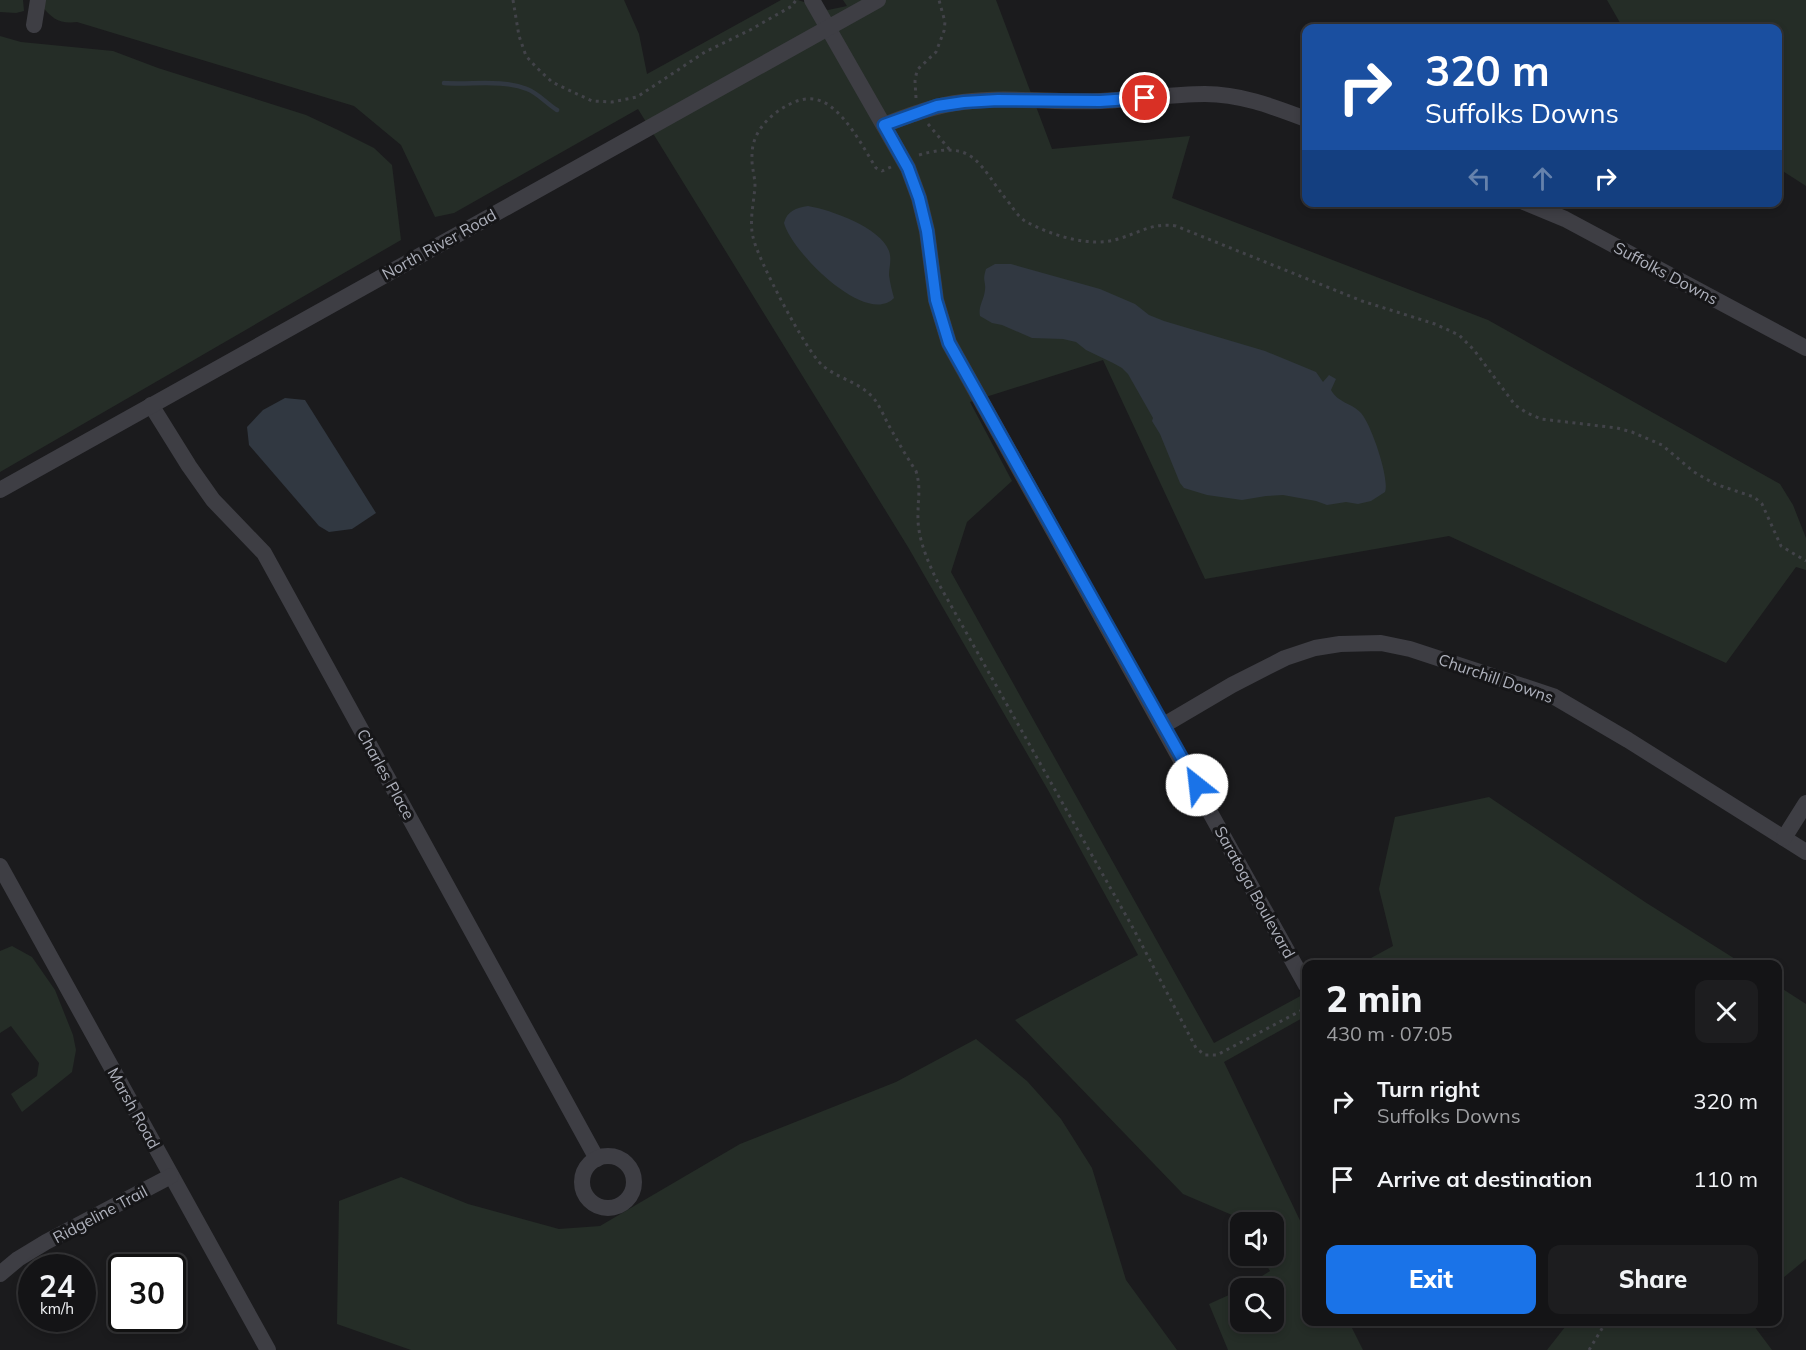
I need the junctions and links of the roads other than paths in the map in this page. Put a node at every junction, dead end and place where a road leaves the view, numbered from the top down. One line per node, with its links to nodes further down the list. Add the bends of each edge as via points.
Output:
1 (38, 0): 4 (street)
2 (812, 0): 5 (street, Saratoga Boulevard)
3 (878, 0): 5 (street, North River Road)
4 (34, 25)
5 (828, 27): 7 (street, Saratoga Boulevard); 10 (street, North River Road)
6 (1302, 118): 7 (street, via 1260,103 1206,94 1100,101 964,102 937,106)
7 (884, 125): 12 (street, Saratoga Boulevard, via 919,198 936,300 949,343)
8 (1536, 207): 9 (street, Suffolks Downs)
9 (1806, 348)
10 (152, 405): 11 (street, North River Road); 18 (street, Charles Place, via 213,500 264,553)
11 (0, 490)
12 (1164, 725): 14 (street, Churchill Downs, via 1285,658 1340,644 1381,643 1553,696); 17 (street, Saratoga Boulevard)
13 (1806, 803): 14 (street)
14 (1784, 838): 15 (street, Churchill Downs)
15 (1806, 852)
16 (0, 866): 19 (street, Marsh Road)
17 (1302, 978)
18 (597, 1159)
19 (171, 1176): 20 (street, Ridgeline Trail, via 46,1242); 21 (street, Marsh Road)
20 (0, 1274)
21 (268, 1350)

